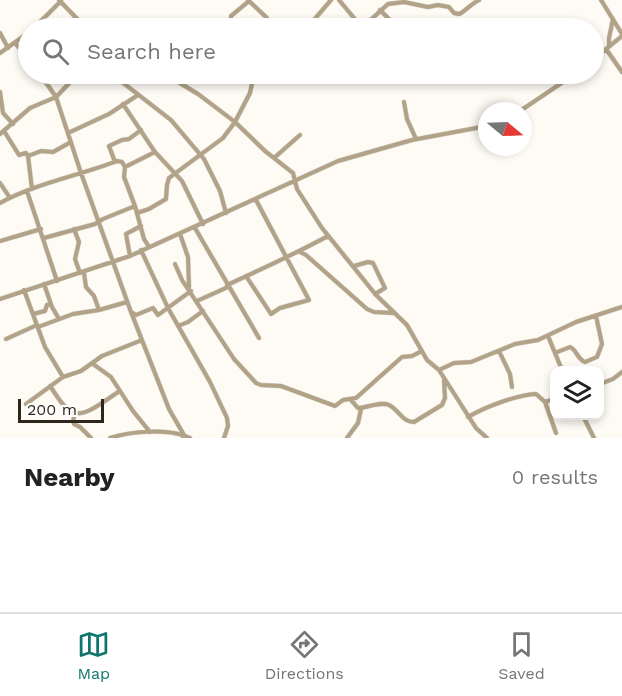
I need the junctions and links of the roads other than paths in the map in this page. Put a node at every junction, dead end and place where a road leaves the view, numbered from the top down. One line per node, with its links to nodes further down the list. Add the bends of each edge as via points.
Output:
1 (60, 0): 8 (street); 9 (street)
2 (332, 0): 12 (street)
3 (339, 0): 13 (street)
4 (479, 0): 7 (street, via 459,14 447,6 428,8 404,2 388,4)
5 (601, 0): 16 (street)
6 (249, 1): 10 (street); 11 (street)
7 (380, 10): 14 (street); 15 (street)
8 (43, 18)
9 (77, 18)
10 (231, 18)
11 (266, 18)
12 (316, 18)
13 (355, 18)
14 (373, 18)
15 (388, 18)
16 (613, 19): 18 (street); 23 (street)
17 (0, 33): 22 (street)
18 (622, 35): 23 (street)
19 (18, 41): 20 (street)
20 (15, 43): 21 (street); 22 (street)
21 (18, 47)
22 (8, 48): 25 (street)
23 (608, 48): 24 (street); 26 (street)
24 (604, 51)
25 (0, 53)
26 (622, 72)
27 (47, 84): 35 (street)
28 (68, 84): 35 (street)
29 (124, 84): 34 (street)
30 (182, 84): 39 (street)
31 (252, 84): 39 (street)
32 (560, 84): 37 (street)
33 (0, 92): 40 (street, via 3,113)
34 (138, 95): 38 (street); 50 (street, via 171,120)
35 (56, 97): 40 (street, via 30,108); 44 (street)
36 (404, 102): 46 (street)
37 (532, 103)
38 (123, 104): 42 (street); 44 (street)
39 (235, 122): 50 (street, via 223,138); 51 (street)
40 (13, 124): 43 (street)
41 (478, 128): 46 (street)
42 (141, 130): 48 (street); 52 (street, via 109,146)
43 (2, 131): 49 (street, via 17,154)
44 (68, 133): 47 (street)
45 (300, 135): 51 (street)
46 (417, 140): 56 (street, via 338,162)
47 (71, 142): 49 (street, via 53,152); 54 (street)
48 (155, 152): 53 (street); 55 (street)
49 (28, 156): 58 (street)
50 (200, 156): 55 (street); 64 (street, via 218,186)
51 (274, 158): 56 (street, via 296,176)
52 (115, 162): 53 (street, via 122,162); 54 (street)
53 (125, 167): 62 (street, via 124,177)
54 (81, 173): 58 (street); 65 (street)
55 (177, 174): 63 (street, via 168,181 166,199); 66 (street)
56 (295, 182): 60 (street); 72 (street)
57 (0, 183): 59 (street)
58 (30, 190): 59 (street); 69 (street)
59 (10, 198): 61 (street)
60 (256, 200): 64 (street); 79 (street)
61 (0, 203)
62 (135, 206): 63 (street); 65 (street)
63 (137, 213): 67 (street)
64 (226, 213): 66 (street)
65 (99, 221): 70 (street); 80 (street)
66 (203, 224): 68 (street)
67 (141, 226): 75 (street); 78 (street, via 126,234)
68 (195, 228): 71 (street); 87 (street)
69 (41, 229): 73 (street); 74 (street)
70 (74, 229): 73 (street); 83 (street, via 79,242 75,259)
71 (180, 234): 75 (street); 89 (street, via 188,257)
72 (328, 236): 77 (street); 82 (street)
73 (44, 238): 85 (street)
74 (0, 241)
75 (149, 248): 76 (street)
76 (141, 250): 78 (street); 95 (street)
77 (300, 252): 79 (street); 98 (street, via 367,309)
78 (130, 256): 80 (street)
79 (285, 257): 84 (street); 84 (street, via 308,301 272,314)
80 (113, 263): 83 (street); 93 (street)
81 (175, 264): 89 (street)
82 (354, 266): 90 (street); 90 (street, via 373,263 386,288)
83 (82, 273): 85 (street); 97 (street)
84 (246, 276): 87 (street)
85 (57, 280): 86 (street)
86 (44, 284): 88 (street); 94 (street)
87 (228, 286): 92 (street); 107 (street)
88 (24, 290): 91 (street); 101 (street)
89 (190, 290): 92 (street); 95 (street)
90 (375, 294): 98 (street)
91 (0, 299)
92 (197, 301): 99 (street)
93 (127, 302): 97 (street); 100 (street)
94 (51, 304): 101 (street, via 45,311); 103 (street)
95 (169, 306): 100 (street, via 158,315 153,308 136,315); 105 (street)
96 (622, 307): 102 (street)
97 (99, 310): 103 (street)
98 (387, 310): 110 (street, via 411,330)
99 (203, 311): 105 (street); 123 (street, via 234,359 256,383 281,386 332,406)
100 (131, 312): 109 (street)
101 (33, 314): 104 (street)
102 (596, 316): 106 (street); 112 (street, via 602,344 597,357 585,362 570,347)
103 (59, 319): 104 (street)
104 (38, 326): 108 (street); 117 (street)
105 (178, 326): 137 (street, via 227,418)
106 (548, 336): 111 (street); 112 (street)
107 (259, 338)
108 (6, 339)
109 (142, 340): 113 (street, via 102,356); 133 (street)
110 (422, 351): 115 (street); 123 (street, via 396,361)
111 (499, 351): 115 (street); 121 (street)
112 (555, 353): 114 (street)
113 (93, 364): 117 (street); 122 (street, via 111,377)
114 (560, 366)
115 (439, 370): 118 (street)
116 (622, 372): 119 (street)
117 (63, 377): 120 (street)
118 (444, 379): 127 (street, via 445,401 414,422 386,404); 129 (street)
119 (604, 382)
120 (50, 387): 126 (street); 128 (street)
121 (512, 387)
122 (120, 391): 128 (street, via 92,409); 131 (street)
123 (351, 400): 127 (street)
124 (550, 400): 125 (street)
125 (545, 402): 129 (street, via 532,394 503,401); 132 (street)
126 (26, 404)
127 (361, 409): 138 (street, via 358,423)
128 (75, 413): 134 (street, via 74,424)
129 (468, 417): 139 (street)
130 (585, 420): 140 (street)
131 (150, 432): 133 (street); 135 (street)
132 (556, 433)
133 (183, 436): 136 (street)
134 (91, 438)
135 (110, 438)
136 (190, 438)
137 (224, 438)
138 (347, 438)
139 (487, 438)
140 (594, 438)

